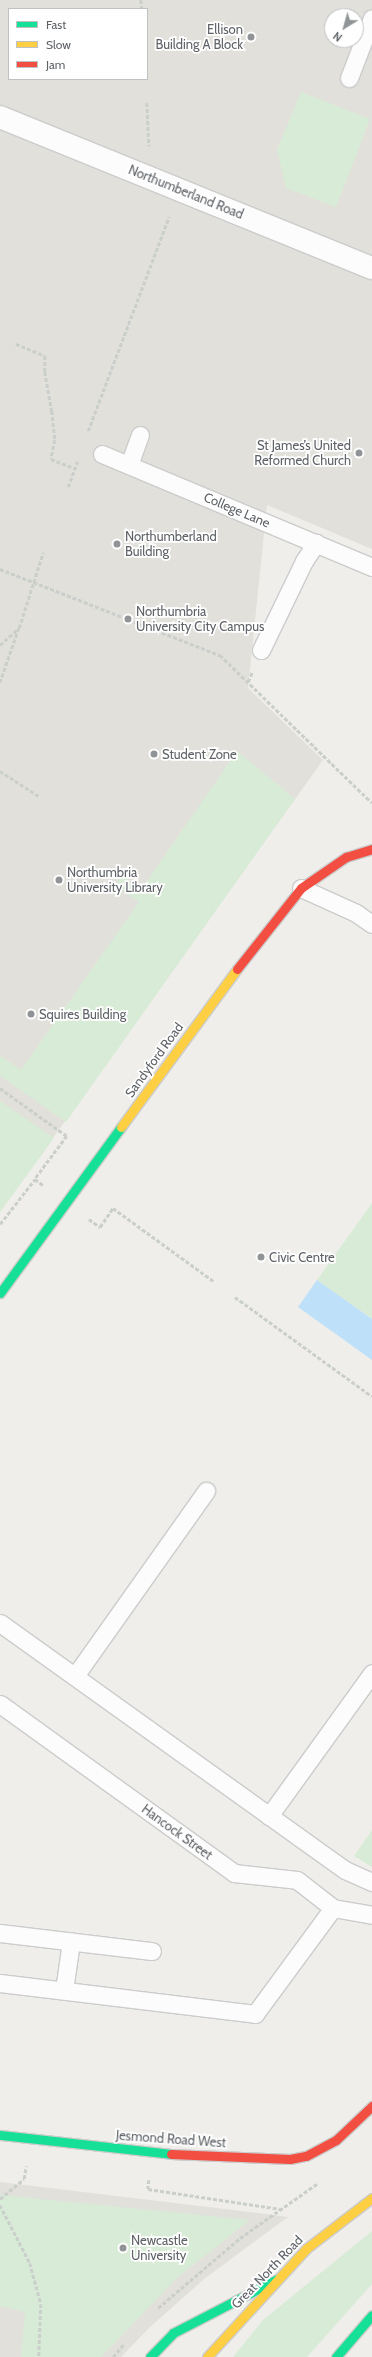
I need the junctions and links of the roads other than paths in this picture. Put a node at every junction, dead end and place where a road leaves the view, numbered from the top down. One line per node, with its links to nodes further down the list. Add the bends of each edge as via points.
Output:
1 (372, 18): 2 (lane)
2 (349, 78)
3 (0, 117): 4 (street, Northumberland Road)
4 (372, 268)
5 (140, 435): 7 (lane)
6 (102, 454): 7 (lane, College Lane)
7 (129, 465): 8 (lane, College Lane)
8 (316, 542): 9 (lane, College Lane); 10 (lane, via 304,561)
9 (372, 567)
10 (261, 650)
11 (372, 849): 12 (main road, Sandyford Road, via 346,857)
12 (300, 888): 13 (lane, via 356,912); 14 (main road, Sandyford Road, via 259,938)
13 (372, 924)
14 (0, 1293)
15 (206, 1491): 18 (lane)
16 (0, 1623): 18 (lane)
17 (372, 1673): 20 (lane)
18 (74, 1676): 20 (lane)
19 (0, 1704): 22 (lane, Hancock Street, via 234,1873 297,1880)
20 (269, 1816): 21 (lane, via 345,1870)
21 (372, 1882)
22 (333, 1908): 23 (lane, Hancock Street); 28 (lane, via 255,2014)
23 (372, 1915)
24 (0, 1933): 25 (lane)
25 (71, 1942): 26 (lane); 28 (lane)
26 (152, 1952)
27 (0, 1983): 28 (lane)
28 (64, 1990)
29 (372, 2106): 30 (main road, Jesmond Road West, via 336,2140 306,2156 290,2159 154,2153)
30 (0, 2135)
31 (372, 2198): 32 (main road, Great North Road, via 307,2248)
32 (277, 2279): 34 (main road, via 173,2333); 35 (main road, Great North Road)
33 (372, 2315): 36 (main road)
34 (150, 2357)
35 (207, 2357)
36 (336, 2357)

